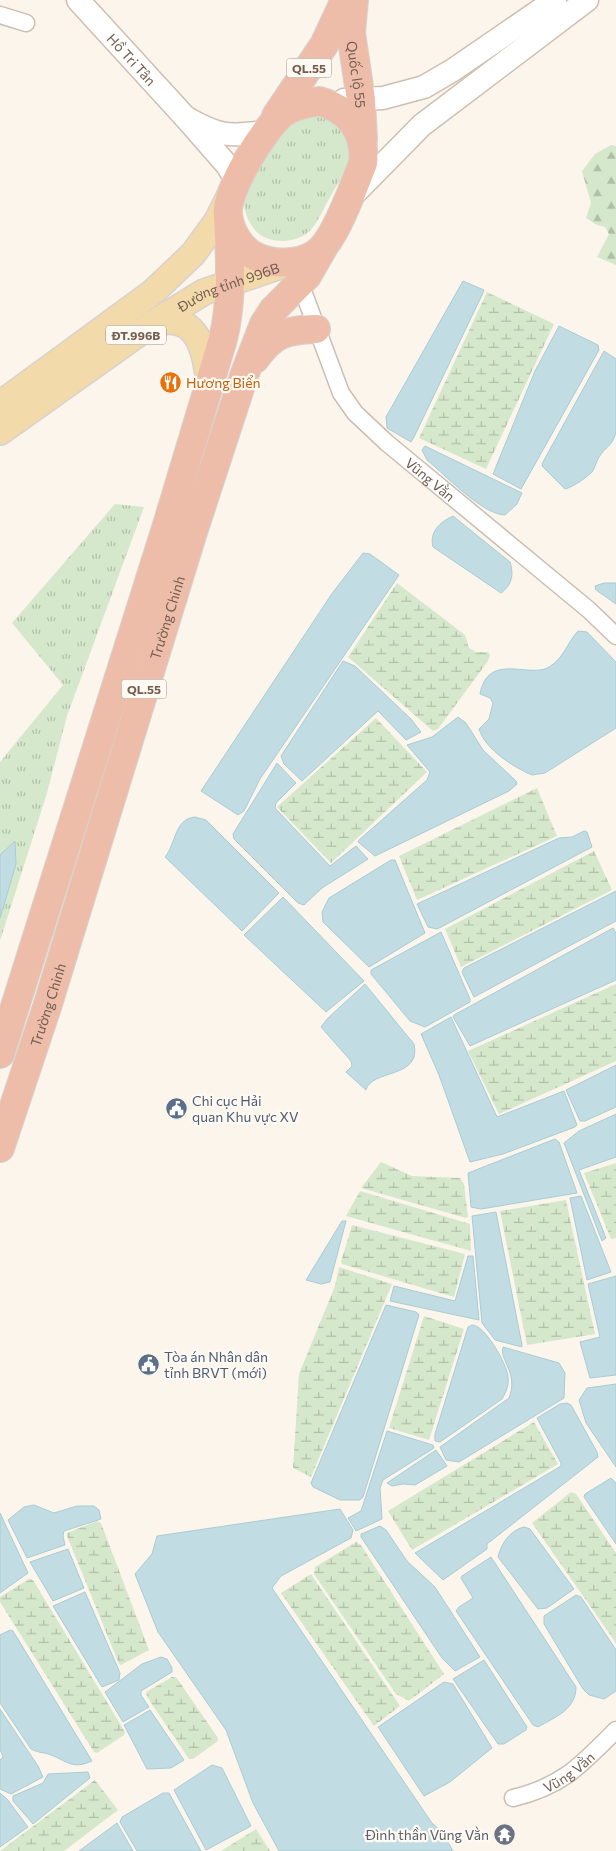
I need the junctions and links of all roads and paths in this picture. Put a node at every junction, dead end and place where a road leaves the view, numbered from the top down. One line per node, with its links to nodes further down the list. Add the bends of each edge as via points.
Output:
1 (78, 0): 10 (main road, Hồ Tri Tân)
2 (345, 0): 11 (highway, Quốc lộ 55 / QL.55, via 324,45)
3 (354, 0): 8 (highway, Quốc lộ 55, via 351,33)
4 (555, 0): 8 (main road, via 424,87)
5 (587, 0): 14 (main road, via 422,125)
6 (0, 15): 7 (street)
7 (26, 23)
8 (361, 100): 9 (main road); 12 (highway, Quốc lộ 55)
9 (319, 101): 11 (highway, via 297,105 283,113); 12 (highway, via 342,111 353,121)
10 (185, 117): 11 (main road, via 224,135); 13 (main road, Hồ Tri Tân, via 227,165)
11 (265, 132): 13 (highway)
12 (364, 148): 14 (highway, via 363,163)
13 (237, 182): 15 (highway); 22 (main road, ĐT.996B, via 193,254 153,292)
14 (344, 206): 16 (highway, Trường Chinh / QL.55, via 313,266)
15 (228, 214): 16 (highway, via 240,245 253,256); 17 (highway, Trường Chinh / QL.55)
16 (293, 274): 17 (main road, Đường tỉnh 996B / ĐT.996B); 19 (street, Vũng Vằn); 20 (highway, Trường Chinh / QL.55, via 264,324)
17 (231, 283): 18 (main road, Đường tỉnh 996B / ĐT.996B, via 204,292); 21 (highway, Trường Chinh / QL.55, via 226,324)
18 (152, 324): 21 (main road, via 172,322 191,329 200,338 206,354); 23 (main road, Đường tỉnh 996B / ĐT.996B)
19 (316, 329): 20 (highway, via 288,331 276,336 264,346); 24 (street, Vũng Vằn, via 336,383 355,414)
20 (245, 373): 26 (highway, Trường Chinh / QL.55)
21 (209, 382): 25 (highway, Trường Chinh / QL.55)
22 (0, 404)
23 (0, 432)
24 (616, 636)
25 (0, 1054)
26 (0, 1148)
27 (616, 1730): 28 (street, Vũng Vằn, via 573,1773 546,1787)
28 (513, 1798)

